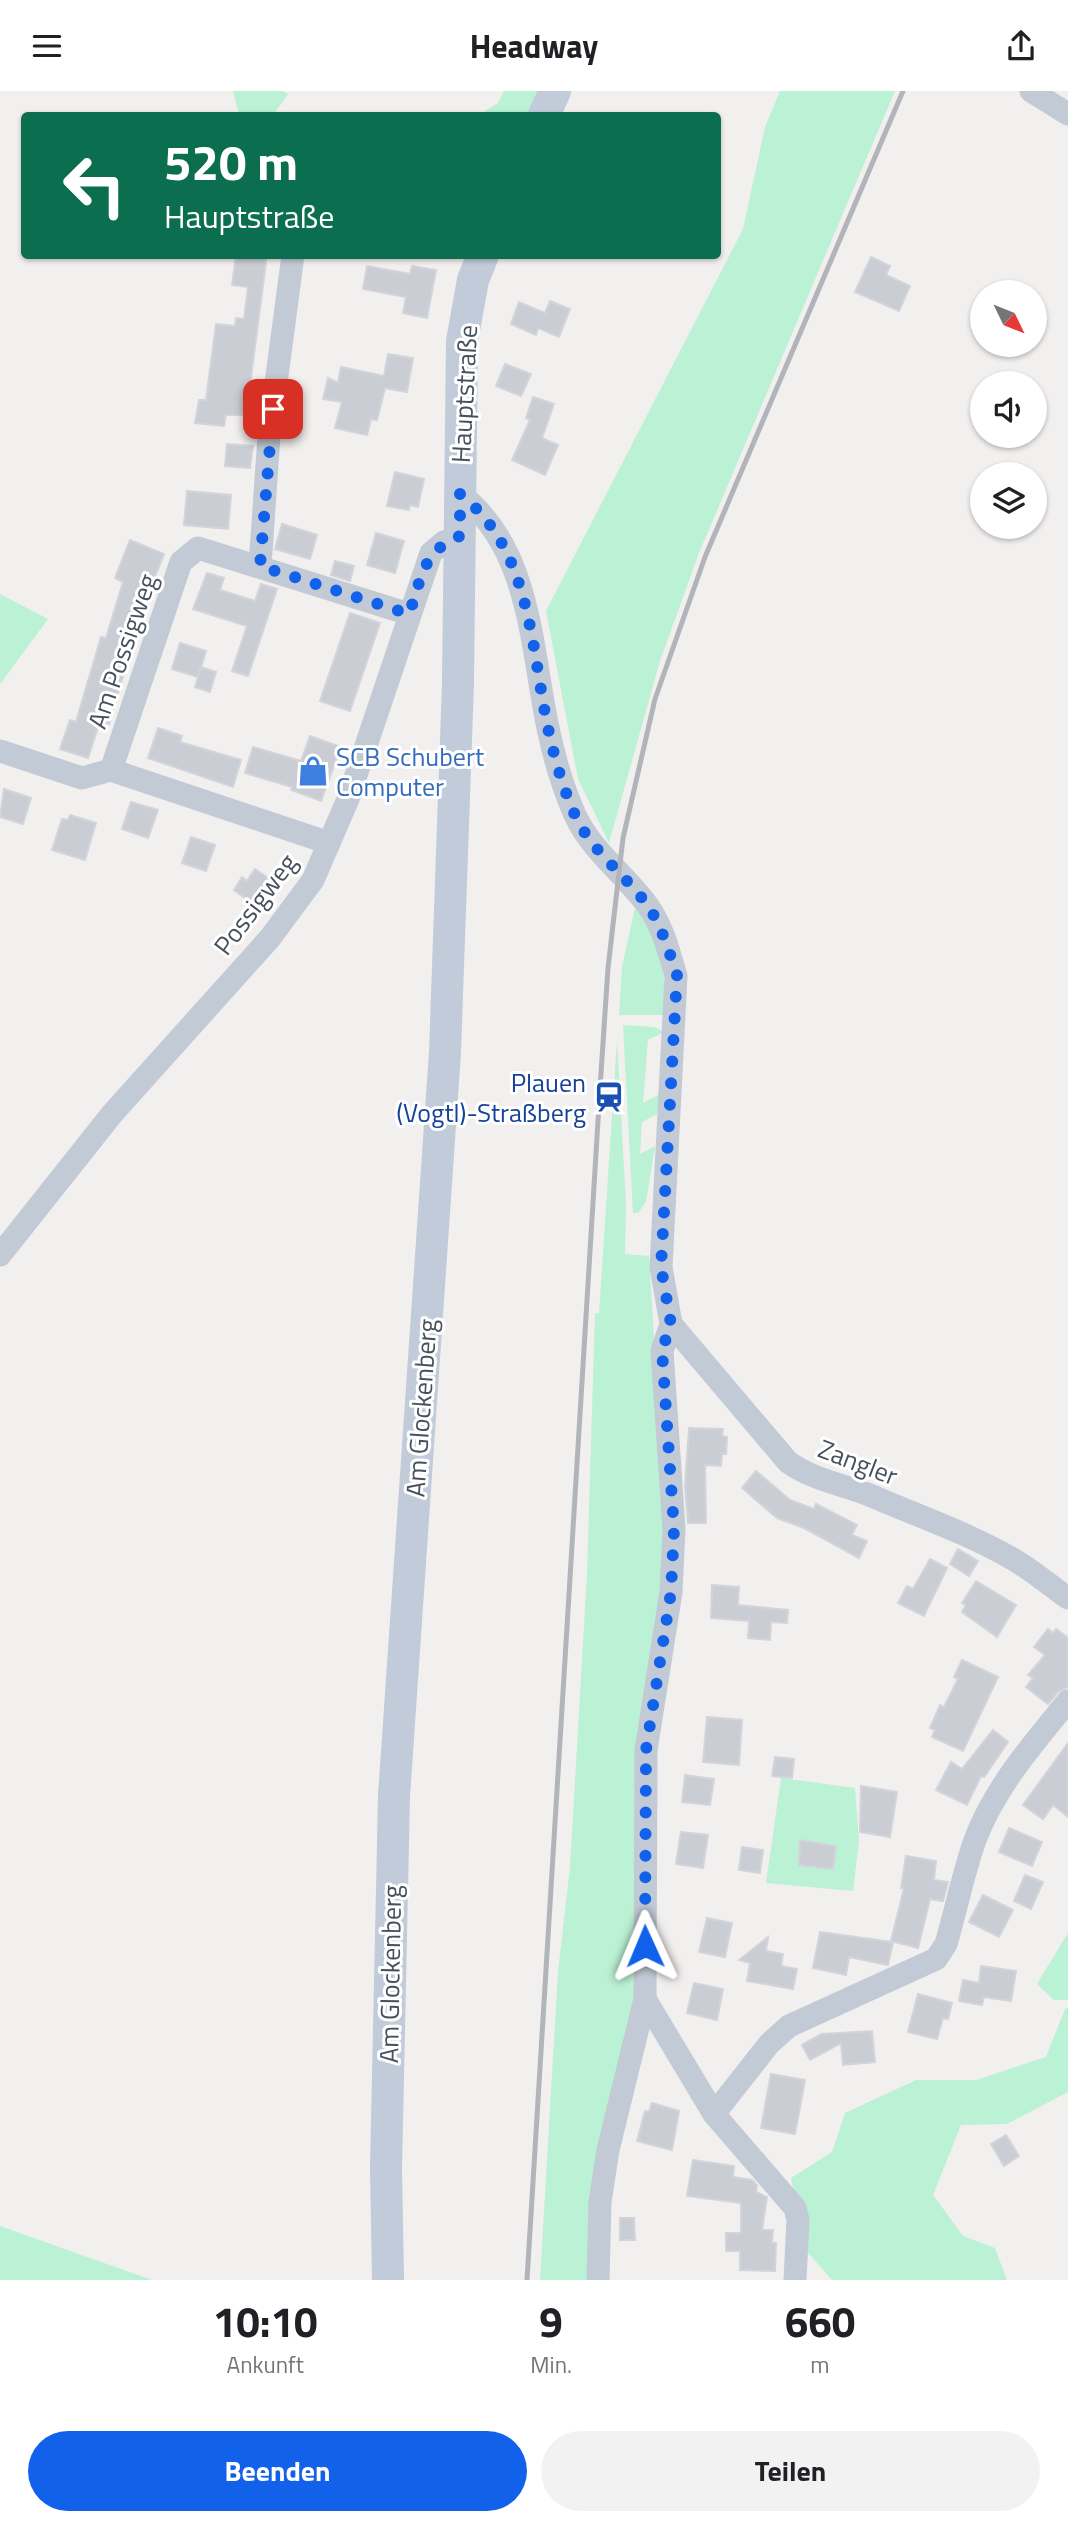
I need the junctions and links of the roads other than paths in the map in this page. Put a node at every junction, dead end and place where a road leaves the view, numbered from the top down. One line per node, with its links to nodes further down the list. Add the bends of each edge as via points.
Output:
1 (555, 91): 3 (main road)
2 (1031, 91): 4 (street)
3 (545, 112)
4 (1068, 114)
5 (292, 259): 9 (street, via 269,436)
6 (481, 259): 7 (main road, Hauptstraße, via 473,280 463,341)
7 (460, 494): 8 (main road, Hauptstraße); 15 (street, via 490,523 514,569 524,599 548,730 576,817 593,846 648,907 677,975 661,1267)
8 (460, 536): 10 (street, Possigweg, via 431,553); 20 (main road, Am Glockenberg, via 445,1052 394,1796)
9 (260, 566): 10 (street, Am Possigweg); 12 (street, Am Possigweg, via 198,548 181,562)
10 (409, 614): 13 (street, Possigweg)
11 (0, 751): 12 (street, via 82,778)
12 (111, 770): 13 (street, Am Possigweg)
13 (329, 843): 14 (street, Possigweg, via 313,880 270,938 113,1114)
14 (0, 1255)
15 (671, 1324): 16 (street, Zangler, via 788,1462 801,1471 981,1542); 18 (street, via 662,1350 674,1529 671,1592 646,1750)
16 (1068, 1598)
17 (1068, 1701): 19 (street, via 1005,1781 991,1807 975,1840 946,1944 936,1959 789,2026 769,2044)
18 (645, 1999): 19 (street); 21 (street, via 608,2150 600,2202)
19 (714, 2114): 22 (street, via 795,2208)
20 (388, 2280)
21 (598, 2280)
22 (795, 2280)

